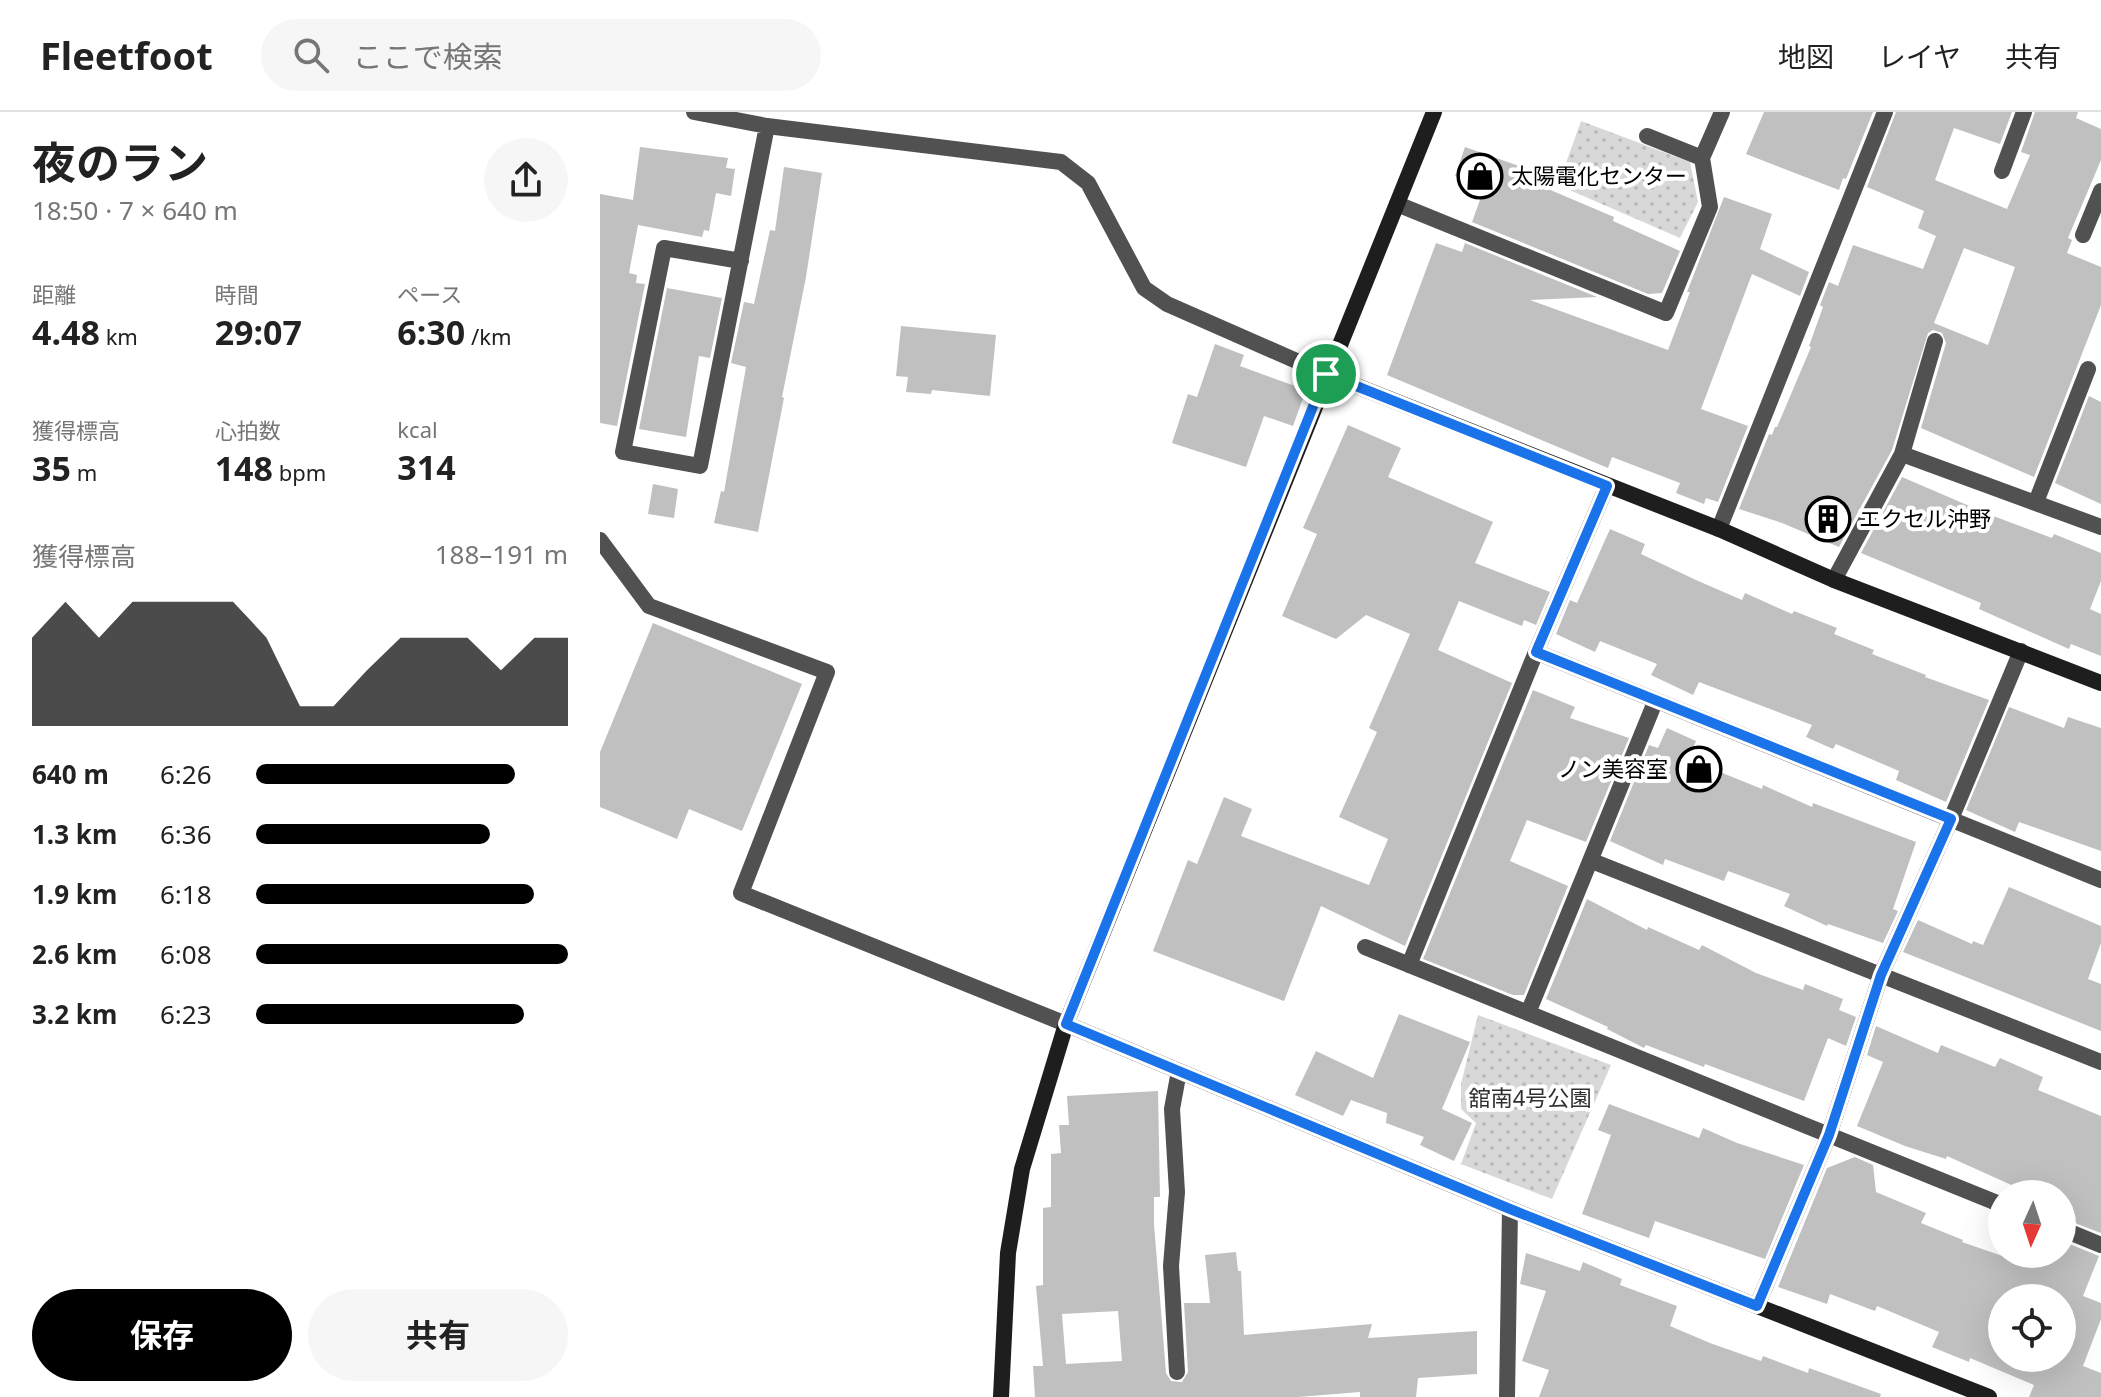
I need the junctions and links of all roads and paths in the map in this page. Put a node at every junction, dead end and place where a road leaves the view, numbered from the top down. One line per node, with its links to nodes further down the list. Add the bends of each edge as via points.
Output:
1 (694, 112): 6 (street)
2 (1434, 112): 11 (street)
3 (1722, 112): 8 (street)
4 (1885, 112): 21 (street)
5 (2024, 112): 9 (street)
6 (767, 126): 13 (street); 16 (street, via 1061,162 1088,183 1144,288 1167,304)
7 (1647, 136): 8 (street)
8 (1702, 158): 11 (street, via 1710,207 1666,313)
9 (2002, 171)
10 (2101, 191): 12 (street)
11 (1397, 204): 16 (street)
12 (2083, 235)
13 (741, 261): 13 (street, via 700,466 623,452 664,248)
14 (1935, 341): 17 (street)
15 (2088, 369): 19 (street)
16 (1326, 374): 18 (street); 35 (street)
17 (1902, 454): 19 (street); 23 (street)
18 (1607, 486): 21 (street); 25 (street)
19 (2036, 502): 20 (street)
20 (2101, 527)
21 (1719, 529): 23 (street)
22 (600, 540): 35 (street, via 649,606 827,672 741,893)
23 (1834, 580): 24 (street)
24 (2021, 651): 26 (street); 28 (street)
25 (1536, 652): 27 (street); 32 (street)
26 (2101, 683)
27 (1655, 702): 28 (street); 29 (street)
28 (1951, 819): 30 (street); 33 (street)
29 (1592, 861): 33 (street); 34 (street)
30 (2101, 880)
31 (1365, 947): 32 (street)
32 (1409, 965): 34 (street)
33 (1881, 975): 36 (street); 38 (street)
34 (1528, 1013): 38 (street)
35 (1066, 1024): 37 (street); 45 (street, via 1022,1169 1008,1253)
36 (2101, 1062)
37 (1179, 1071): 40 (street); 44 (street, via 1172,1109)
38 (1829, 1135): 39 (street); 43 (street)
39 (1988, 1199)
40 (1510, 1209): 43 (street); 46 (street)
41 (2076, 1235): 42 (street)
42 (2101, 1245)
43 (1757, 1306): 47 (street)
44 (1177, 1372)
45 (1001, 1397)
46 (1507, 1397)
47 (1989, 1397)

